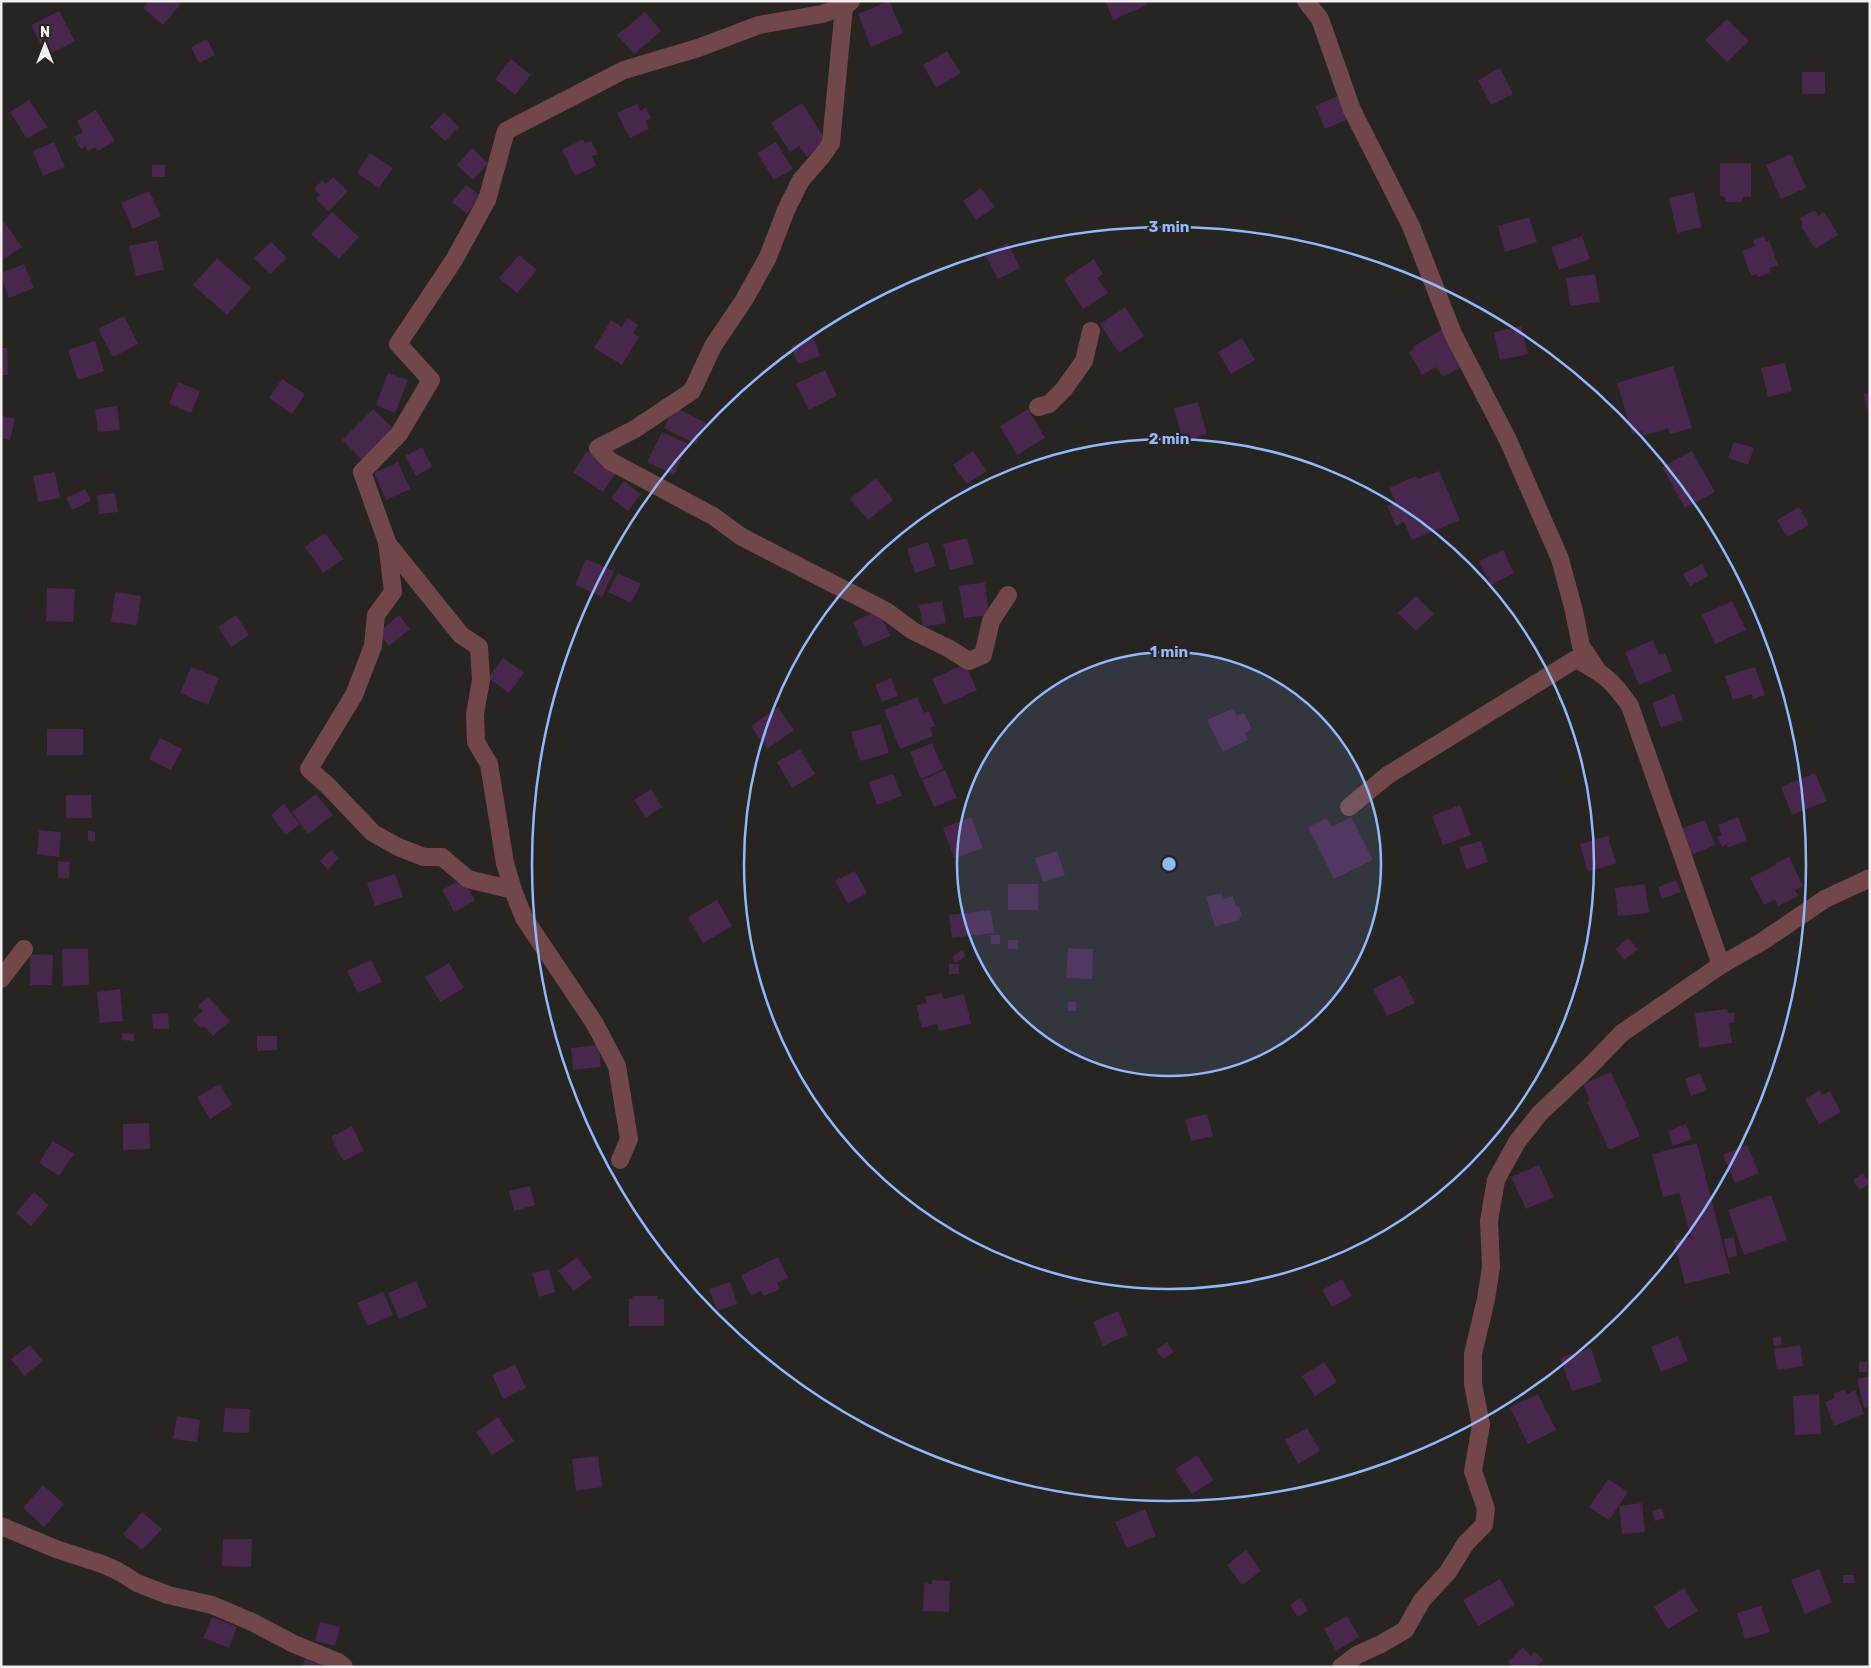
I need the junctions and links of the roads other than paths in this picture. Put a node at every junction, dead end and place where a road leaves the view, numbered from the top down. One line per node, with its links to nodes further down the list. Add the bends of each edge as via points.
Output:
1 (1306, 1): 7 (street, via 1320,19 1352,110 1411,226 1453,334 1512,449 1560,558 1580,646)
2 (847, 4): 5 (street, via 822,14 759,25 698,48 624,70 506,131 487,200 454,260 398,344 431,380 399,434 362,472); 6 (street, via 831,143 801,180 768,257 744,300 713,346 692,391 635,429 598,448 610,460 713,516 742,536 886,611 912,631 968,661 983,655 991,621)
3 (1091, 331): 4 (street, via 1084,361 1050,404)
4 (1038, 407)
5 (387, 542): 10 (street, via 462,635 479,647 476,742 489,764 505,863); 10 (street, via 394,592 376,615 373,646 354,695 309,769 373,833 424,857 442,857 468,879)
6 (1008, 595)
7 (1598, 671): 8 (street, via 1576,659 1388,774); 12 (street, via 1615,685 1630,706)
8 (1349, 807)
9 (1870, 878): 12 (street, via 1825,899)
10 (513, 890): 14 (street, via 524,918 595,1024 617,1066 629,1139)
11 (24, 949): 13 (street)
12 (1721, 965): 17 (street, via 1622,1033 1540,1113 1517,1142 1496,1180 1489,1221 1490,1267 1486,1299 1474,1354 1474,1384 1481,1425 1473,1471 1486,1510 1484,1525 1422,1600 1405,1630)
13 (1, 979)
14 (620, 1160)
15 (1, 1526): 16 (street, via 102,1564 168,1595 220,1608)
16 (344, 1667)
17 (1341, 1667)

